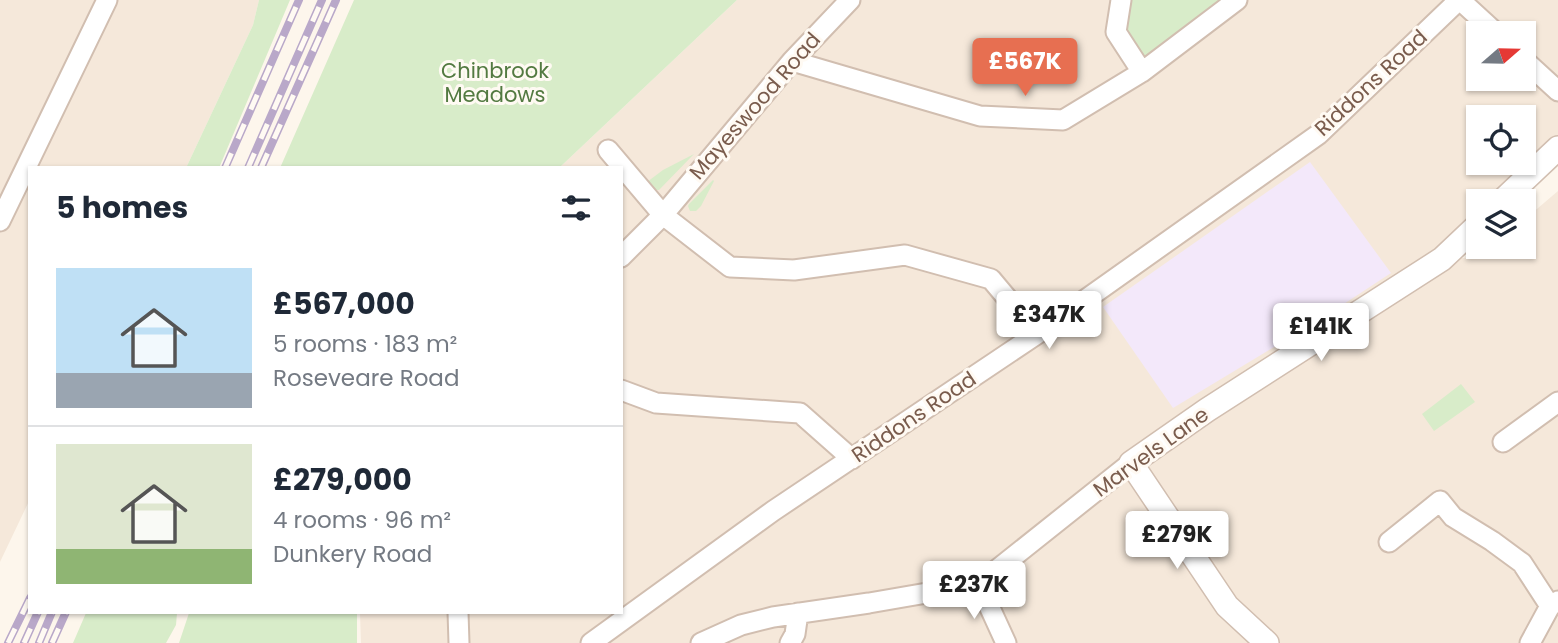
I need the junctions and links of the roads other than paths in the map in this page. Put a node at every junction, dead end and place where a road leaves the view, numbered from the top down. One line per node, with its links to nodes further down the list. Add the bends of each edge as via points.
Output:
1 (107, 0): 17 (street)
2 (850, 0): 7 (street, Mayeswood Road)
3 (1121, 0): 9 (street, via 1116,32)
4 (1237, 0): 9 (street)
5 (1459, 0): 6 (street); 20 (street, Riddons Road, via 1319,134)
6 (1483, 21)
7 (792, 61): 9 (street, via 980,116 1063,120); 16 (street, Mayeswood Road)
8 (1536, 71): 10 (street)
9 (1142, 72)
10 (1558, 91)
11 (1558, 148): 15 (street)
12 (608, 150): 13 (street)
13 (622, 166)
14 (623, 168): 16 (street)
15 (1515, 189)
16 (663, 215): 19 (street, Mayeswood Road); 20 (street, via 730,267 794,270 905,256 991,279)
17 (0, 221)
18 (1466, 236): 25 (street, Marvels Lane, via 1442,259)
19 (623, 255)
20 (1037, 334): 24 (street, Riddons Road)
21 (623, 391): 24 (street, via 656,403 800,413)
22 (1558, 401): 23 (street)
23 (1503, 442)
24 (852, 459): 32 (street, Riddons Road)
25 (1130, 463): 27 (street, Marvels Lane); 36 (street, via 1227,606)
26 (1389, 542): 28 (street, via 1440,501 1453,517 1522,563)
27 (979, 583): 29 (street, Marvels Lane); 35 (street)
28 (1554, 604): 37 (street)
29 (798, 613): 33 (street, Marvels Lane, via 741,625); 34 (street)
30 (458, 614): 31 (street)
31 (459, 643)
32 (591, 643)
33 (701, 643)
34 (790, 643)
35 (1006, 643)
36 (1267, 643)
37 (1530, 643)

